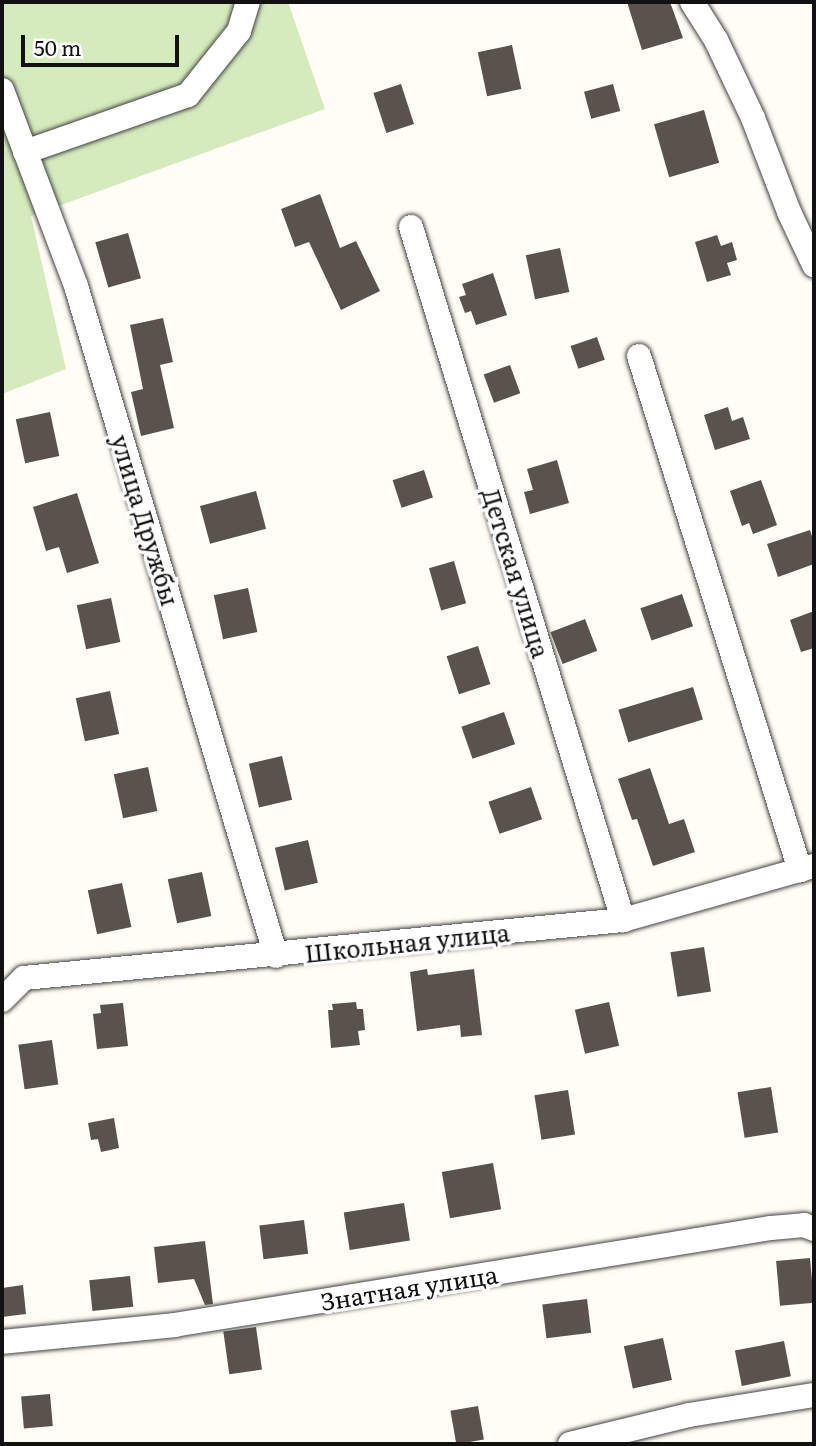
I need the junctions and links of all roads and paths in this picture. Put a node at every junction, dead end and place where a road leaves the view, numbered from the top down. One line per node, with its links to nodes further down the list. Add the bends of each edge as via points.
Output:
1 (248, 2): 4 (street, via 239,31 188,95)
2 (692, 2): 6 (street, via 716,40 753,118)
3 (2, 90): 4 (street, улица Дружбы)
4 (25, 152): 10 (street, улица Дружбы, via 76,286)
5 (411, 227): 9 (street, Детская улица)
6 (814, 265)
7 (639, 356): 8 (street)
8 (807, 868): 9 (street, Школьная улица)
9 (623, 920): 10 (street, Школьная улица)
10 (276, 956): 11 (street, Школьная улица, via 24,978)
11 (2, 999)
12 (814, 1228): 13 (street, Знатная улица, via 771,1228 174,1325)
13 (2, 1342)
14 (814, 1395): 15 (street, via 689,1415)
15 (570, 1444)

